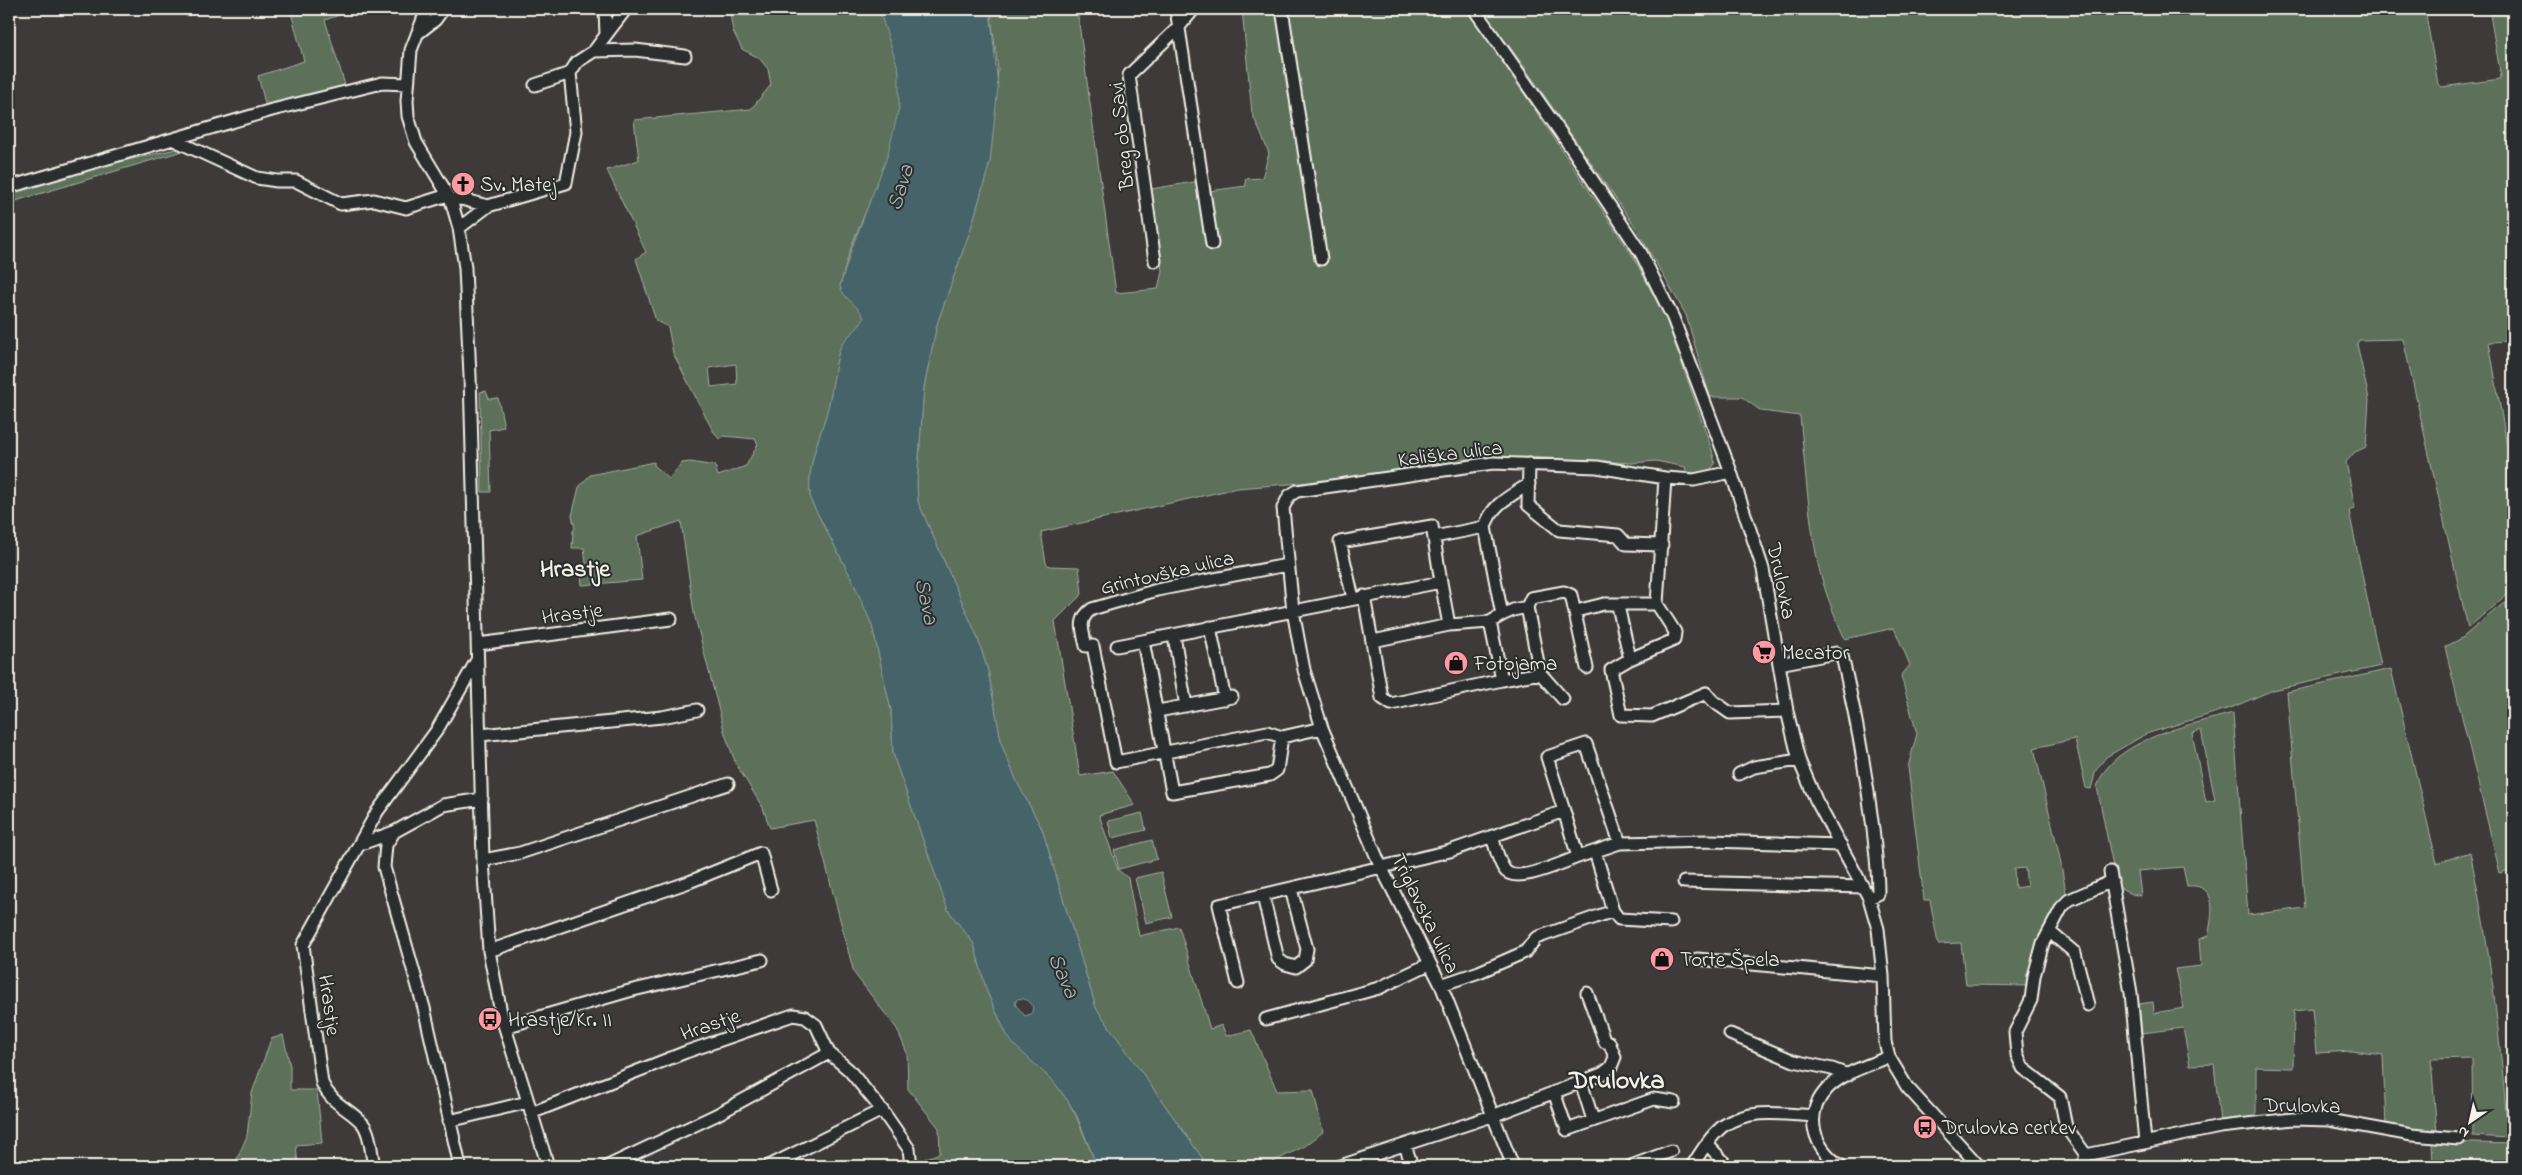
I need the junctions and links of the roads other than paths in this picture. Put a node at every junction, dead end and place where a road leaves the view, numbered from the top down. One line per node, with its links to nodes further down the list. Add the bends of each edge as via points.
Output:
1 (427, 9): 10 (street)
2 (443, 9): 10 (street, via 435,20)
3 (605, 9): 11 (street)
4 (626, 9): 11 (street)
5 (1176, 9): 9 (street)
6 (1194, 9): 9 (street, Breg ob Savi)
7 (1282, 9): 23 (street)
8 (1474, 9): 26 (street, Drulovka, via 1641,253 1673,318)
9 (1179, 27): 22 (street); 24 (street, Breg ob Savi, via 1129,75)
10 (415, 35): 15 (street)
11 (606, 35): 12 (street)
12 (594, 51): 13 (street, via 635,50); 14 (street, via 577,62)
13 (684, 56)
14 (570, 73): 16 (street); 20 (street, via 576,132 566,183)
15 (408, 84): 17 (street, via 382,83 272,110); 19 (street, via 408,116 416,142)
16 (535, 85)
17 (174, 140): 18 (street); 19 (street, via 257,178 296,181 341,204 374,200 406,208)
18 (9, 188)
19 (449, 198): 20 (street); 21 (street)
20 (488, 206): 21 (street)
21 (460, 228): 48 (street, via 470,376)
22 (1212, 244)
23 (1321, 259)
24 (1155, 261)
25 (1529, 464): 27 (street, Kališka ulica, via 1597,467); 28 (street); 32 (street, Kališka ulica, via 1493,463 1297,491 1289,496 1283,508)
26 (1731, 472): 27 (street, Kališka ulica, via 1694,480); 52 (street, Drulovka, via 1763,569)
27 (1665, 478): 31 (street)
28 (1529, 484): 29 (street, via 1496,505); 31 (street, via 1528,505 1559,530 1618,535 1626,544)
29 (1486, 527): 30 (street); 40 (street)
30 (1434, 537): 33 (street); 34 (street, via 1432,526 1340,542)
31 (1662, 545): 35 (street)
32 (1287, 565): 38 (street, Kališka ulica); 64 (street, Grintovška ulica, via 1157,590 1092,609 1085,614 1081,624 1086,646 1094,646 1116,762)
33 (1441, 582): 34 (street); 43 (street)
34 (1359, 597): 38 (street); 47 (street)
35 (1657, 604): 36 (street); 51 (street, via 1675,632 1674,640)
36 (1618, 606): 39 (street, via 1604,604); 51 (street)
37 (1528, 607): 39 (street, via 1531,598 1564,592 1571,595); 40 (street); 54 (street)
38 (1293, 611): 44 (street); 61 (street, Kališka ulica, via 1304,670)
39 (1576, 611): 53 (street)
40 (1502, 616): 42 (street)
41 (670, 619): 48 (street, Hrastje)
42 (1490, 622): 43 (street); 55 (street)
43 (1449, 625): 47 (street)
44 (1210, 627): 45 (street); 57 (street, via 1229,698)
45 (1174, 636): 46 (street); 57 (street)
46 (1144, 641): 49 (street); 59 (street)
47 (1373, 641): 55 (street, via 1382,698 1392,704)
48 (478, 644): 50 (street)
49 (1117, 646)
50 (478, 659): 62 (street); 73 (street, Hrastje, via 437,730 389,793)
51 (1630, 659): 60 (street, via 1612,670 1621,715 1652,716 1706,693 1730,713)
52 (1779, 664): 60 (street, Drulovka); 84 (street, via 1836,653 1842,656 1865,767 1878,875 1878,894)
53 (1587, 668)
54 (1540, 673): 55 (street); 56 (street)
55 (1502, 680)
56 (1563, 699)
57 (1186, 706): 59 (street)
58 (697, 710): 62 (street)
59 (1158, 711): 64 (street)
60 (1787, 711): 65 (street, Drulovka)
61 (1322, 728): 63 (street, Grintovška ulica); 78 (street, Triglavska ulica)
62 (480, 735): 68 (street)
63 (1282, 737): 64 (street, Grintovška ulica, via 1267,732); 64 (street, via 1277,770 1270,775 1172,792)
64 (1164, 753)
65 (1799, 760): 66 (street, via 1754,767); 74 (street, Drulovka)
66 (1739, 774)
67 (728, 784): 77 (street, via 520,853)
68 (482, 799): 70 (street, via 443,805); 77 (street)
69 (1564, 811): 71 (street); 72 (street, via 1547,757 1586,744); 76 (street)
70 (394, 832): 73 (street); 111 (street, via 386,845 384,867 424,1008)
71 (1492, 836): 76 (street, via 1504,870 1511,876 1524,876); 78 (street, via 1450,851)
72 (1620, 843): 74 (street, via 1710,841); 75 (street)
73 (361, 844): 119 (street, Hrastje, via 303,945 322,1083 327,1095 362,1123)
74 (1841, 845): 80 (street, Drulovka)
75 (1595, 852): 76 (street); 85 (street)
76 (1578, 857)
77 (483, 860): 88 (street)
78 (1381, 867): 81 (street); 91 (street, Triglavska ulica)
79 (1684, 882): 80 (street)
80 (1863, 887): 84 (street, Drulovka)
81 (1291, 889): 83 (street); 83 (street, via 1307,949 1305,960 1296,967 1278,959)
82 (771, 890): 88 (street, via 761,853 689,882)
83 (1263, 896): 93 (street, via 1218,905)
84 (1869, 898): 92 (street, Drulovka, via 1878,929)
85 (1613, 911): 86 (street, via 1619,918); 94 (street, via 1536,938 1525,952)
86 (1671, 922)
87 (2050, 932): 96 (street, via 2075,953); 113 (street, Drulovka, via 2069,900 2111,876 2131,993); 118 (street, Drulovka, via 2037,958 2031,1000 2015,1032 2018,1055 2023,1068 2060,1097 2066,1127)
88 (489, 951): 98 (street)
89 (1697, 959): 92 (street)
90 (762, 960): 98 (street, via 629,991)
91 (1429, 964): 94 (street, Triglavska ulica); 97 (street, via 1379,988)
92 (1883, 976): 101 (street, Drulovka, via 1885,1042)
93 (1238, 983)
94 (1441, 985): 108 (street, Triglavska ulica)
95 (1587, 993): 103 (street, via 1605,1042 1609,1042 1615,1057 1611,1067 1602,1074)
96 (2088, 1005)
97 (1266, 1019)
98 (505, 1027): 106 (street)
99 (1730, 1034): 102 (street, via 1794,1061)
100 (829, 1052): 106 (street, Hrastje, via 816,1025 805,1017 793,1015); 107 (street, Hrastje, via 849,1070); 122 (street, via 716,1115)
101 (1889, 1057): 102 (street); 132 (street, Drulovka, via 1907,1087)
102 (1848, 1075): 109 (street, via 1827,1089)
103 (1580, 1082): 104 (street); 110 (street)
104 (1554, 1092): 108 (street); 110 (street, via 1567,1130)
105 (1674, 1102): 110 (street, via 1654,1099)
106 (529, 1107): 111 (street, Hrastje); 121 (street)
107 (882, 1110): 123 (street); 124 (street, Hrastje, via 909,1149)
108 (1495, 1115): 115 (street); 127 (street, Triglavska ulica)
109 (1814, 1116): 114 (street, via 1770,1113 1742,1117 1722,1127); 131 (street, via 1815,1135 1821,1149)
110 (1593, 1120)
111 (449, 1121): 120 (street)
112 (2460, 1139): 113 (street, Drulovka, via 2412,1135 2328,1120 2293,1119 2220,1127)
113 (2145, 1142): 118 (street, Drulovka)
114 (1707, 1144): 129 (street); 130 (street, via 1723,1161)
115 (1405, 1145): 117 (street); 126 (street)
116 (1671, 1151): 128 (street)
117 (1376, 1161): 125 (street)
118 (2084, 1161)
119 (374, 1166)
120 (460, 1166)
121 (548, 1166)
122 (608, 1166)
123 (769, 1166)
124 (911, 1166)
125 (1340, 1166)
126 (1412, 1166)
127 (1513, 1166)
128 (1631, 1166)
129 (1692, 1166)
130 (1723, 1166)
131 (1841, 1166)
132 (1979, 1166)

